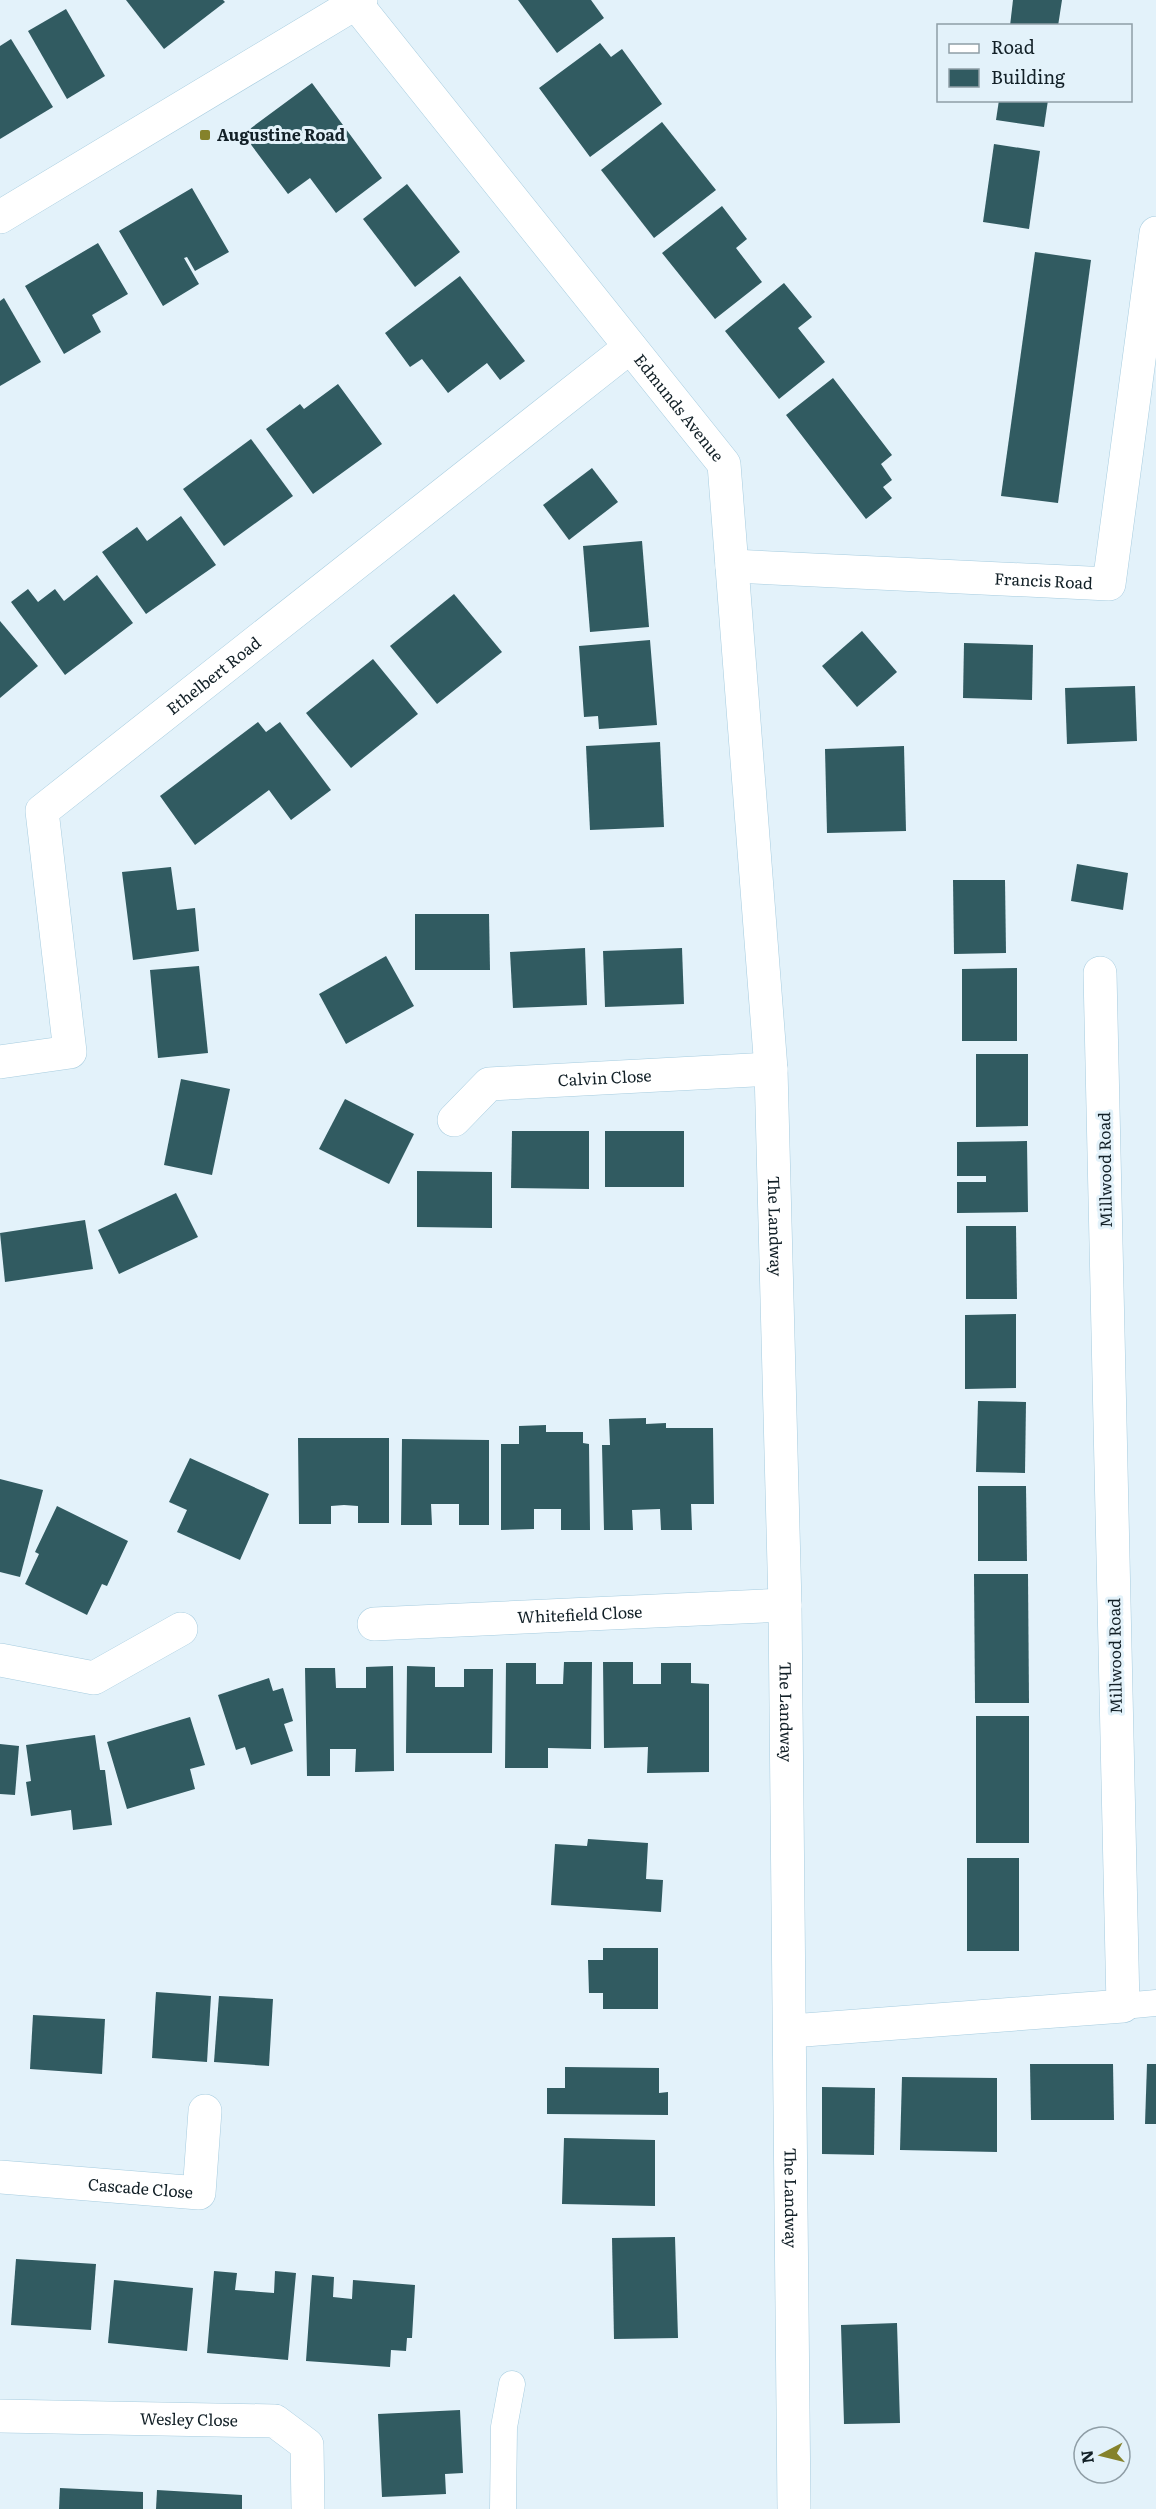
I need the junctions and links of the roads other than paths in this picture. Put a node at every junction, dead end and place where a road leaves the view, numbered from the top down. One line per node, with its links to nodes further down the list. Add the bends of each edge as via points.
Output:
1 (357, 1): 2 (street); 4 (street, Edmunds Avenue)
2 (0, 217)
3 (1155, 251): 5 (street, Francis Road, via 1109,584)
4 (630, 347): 5 (street, Edmunds Avenue, via 724,464); 8 (street, Ethelbert Road, via 42,811 70,1052)
5 (732, 566): 6 (street, Edmunds Avenue)
6 (759, 914): 9 (street, The Landway)
7 (1100, 973): 16 (street, Millwood Road)
8 (0, 1062)
9 (771, 1069): 10 (street, Calvin Close, via 489,1084); 11 (street, The Landway)
10 (454, 1120)
11 (785, 1605): 12 (street, Whitefield Close); 17 (street, The Landway)
12 (374, 1624)
13 (181, 1629): 14 (street, via 94,1678)
14 (0, 1660)
15 (1156, 2003): 16 (lane)
16 (1123, 2006): 17 (street)
17 (791, 2031): 24 (street, The Landway)
18 (205, 2111): 19 (street, Cascade Close, via 199,2193)
19 (0, 2177)
20 (512, 2384): 23 (lane, via 504,2427)
21 (0, 2416): 22 (street, Wesley Close, via 275,2421 307,2445)
22 (308, 2509)
23 (503, 2509)
24 (794, 2509)

